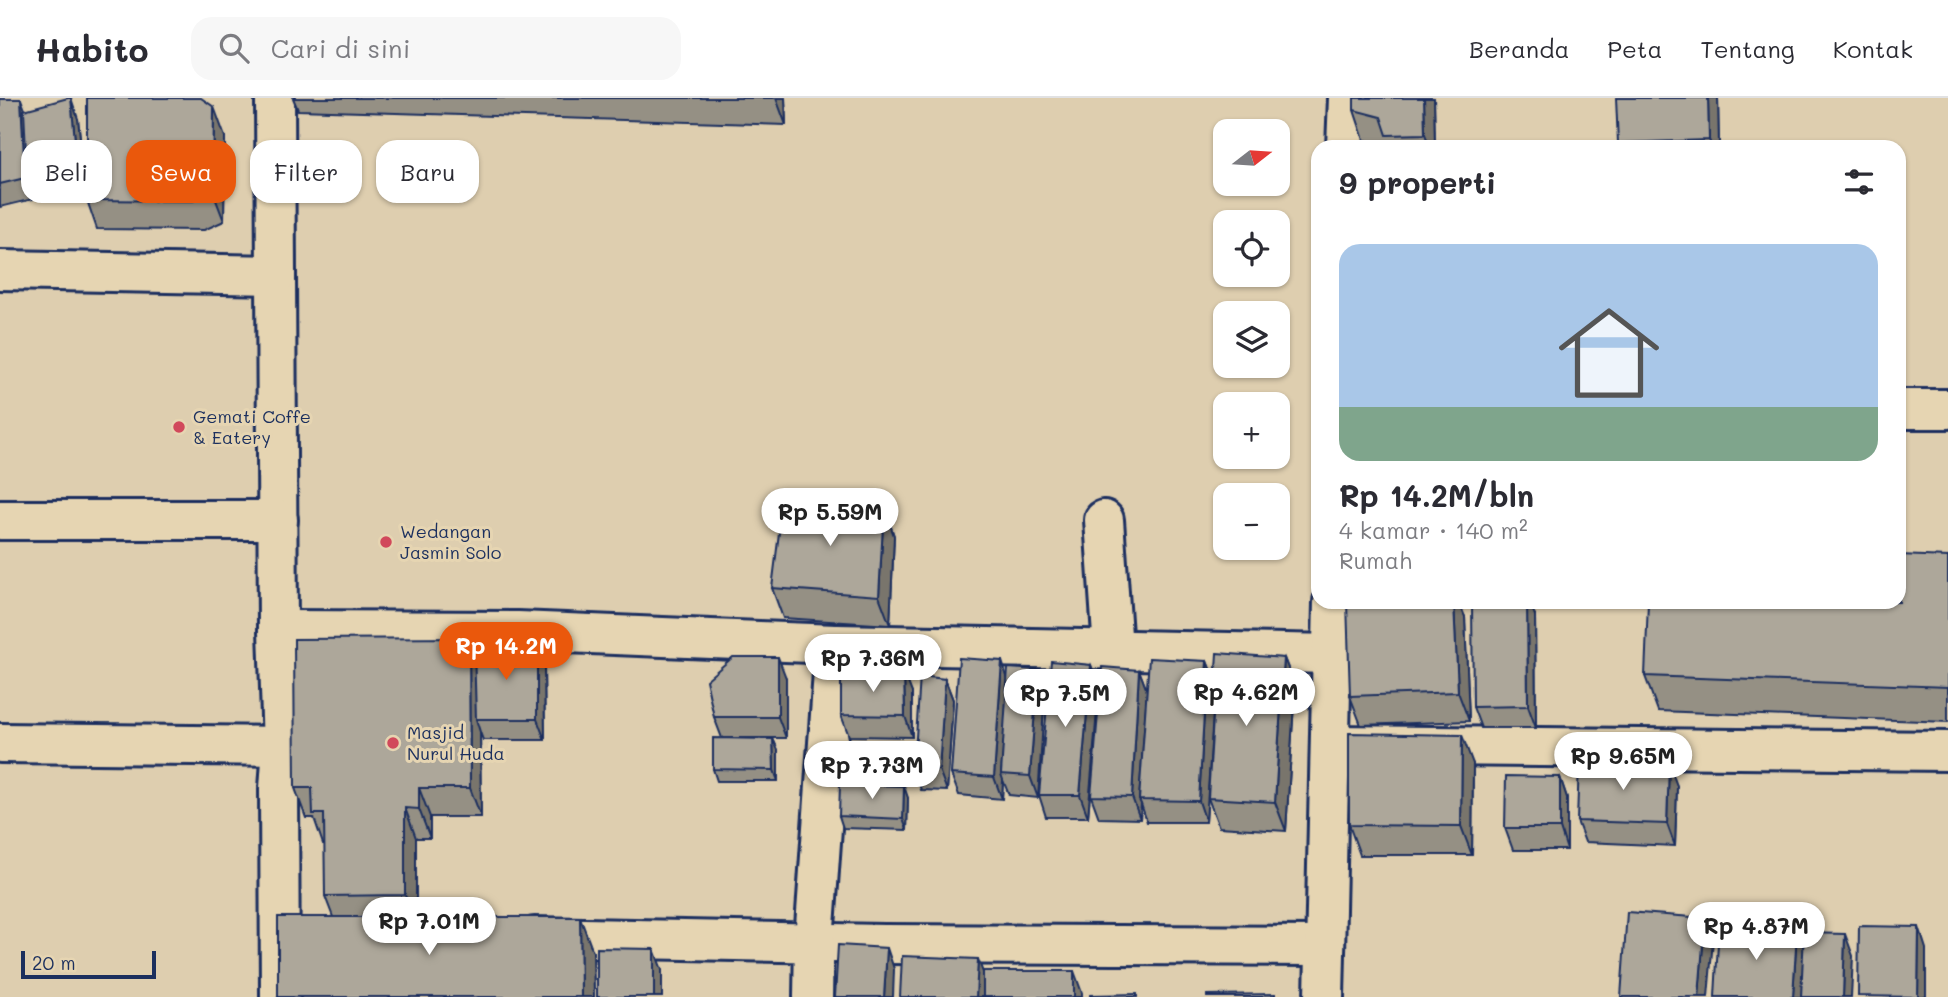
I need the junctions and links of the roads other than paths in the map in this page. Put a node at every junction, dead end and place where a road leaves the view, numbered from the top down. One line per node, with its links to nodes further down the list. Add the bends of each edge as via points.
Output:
1 (275, 98): 5 (street)
2 (1348, 98): 3 (street)
3 (1346, 140)
4 (0, 270): 5 (street)
5 (276, 275): 9 (street)
6 (1906, 409): 7 (street)
7 (1948, 409)
8 (0, 520): 9 (street)
9 (278, 520): 12 (street)
10 (1104, 520): 14 (street)
11 (1333, 609): 15 (street)
12 (278, 630): 13 (street, via 518,631); 17 (street)
13 (835, 644): 14 (street); 21 (street)
14 (1113, 650): 15 (street)
15 (1331, 654): 18 (street)
16 (0, 743): 17 (street)
17 (282, 746): 23 (street, via 279,789 294,932)
18 (1331, 746): 19 (street); 22 (street)
19 (1948, 751)
20 (503, 936): 21 (street)
21 (814, 941): 22 (street); 24 (street)
22 (1325, 946): 25 (street)
23 (280, 997)
24 (813, 997)
25 (1324, 997)

